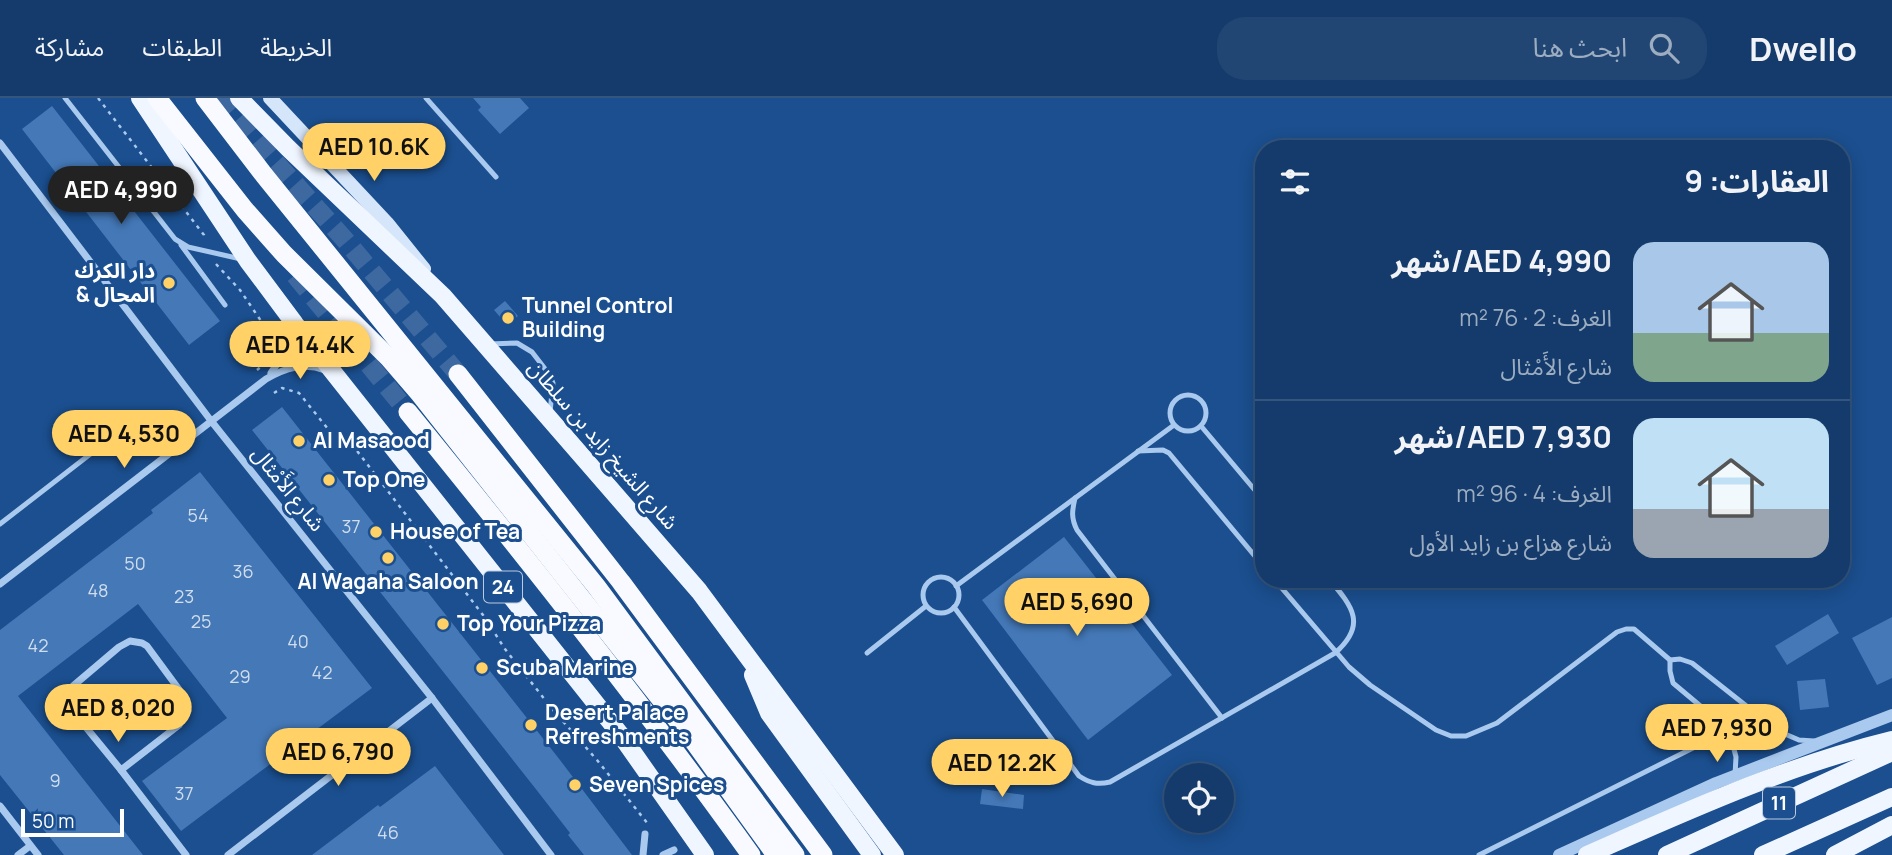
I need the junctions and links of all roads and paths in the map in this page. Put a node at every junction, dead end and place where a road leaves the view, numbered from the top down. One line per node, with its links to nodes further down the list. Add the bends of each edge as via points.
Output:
1 (65, 98): 11 (lane)
2 (97, 98): 12 (path, via 204,235)
3 (140, 98): 13 (main road, 24)
4 (157, 98): 71 (highway, via 284,254 420,394 690,736)
5 (205, 98): 72 (highway, via 596,586)
6 (239, 98): 14 (main road, شارع الشيخ زايد بن سلطان)
7 (270, 98): 14 (main road, via 387,223)
8 (426, 98): 10 (lane)
9 (0, 143): 27 (street, شارع الأَمْثال)
10 (496, 177)
11 (179, 243): 12 (lane); 15 (lane)
12 (205, 251): 13 (lane); 18 (path, via 206,258 240,290 274,340)
13 (248, 261): 16 (main road, 24)
14 (443, 296): 17 (main road, شارع الشيخ زايد بن سلطان)
15 (225, 305)
16 (295, 324): 21 (main road, 24); 23 (street, via 288,348)
17 (485, 344): 26 (main road, شارع الشيخ زايد بن سلطان); 26 (lane, via 517,343 532,352 553,383)
18 (274, 354)
19 (271, 358): 20 (path)
20 (257, 370)
21 (334, 374): 23 (street, via 299,367); 69 (main road, 24, via 620,734)
22 (458, 374): 73 (highway, via 621,582)
23 (266, 379): 27 (street)
24 (274, 393): 59 (path, via 282,388 299,393 332,434 354,447 483,615 522,675 650,826)
25 (408, 412): 70 (highway, 24, via 620,678)
26 (549, 418): 42 (main road, شارع الشيخ زايد بن سلطان, via 699,591)
27 (212, 422): 31 (street); 46 (street, شارع الأَمْثال)
28 (1174, 425): 29 (lane, via 1184,431); 29 (lane, via 1171,407 1190,395 1206,410); 30 (lane)
29 (1201, 426): 32 (lane)
30 (1138, 451): 33 (lane); 35 (lane, via 1169,453)
31 (165, 456): 34 (lane, via 155,447 129,439 102,444); 36 (street)
32 (1255, 490)
33 (1075, 498): 37 (lane); 49 (lane, via 1072,511 1077,530)
34 (0, 524)
35 (1255, 556)
36 (0, 584)
37 (956, 586): 40 (lane, via 948,578 931,579 922,594); 41 (lane, via 959,597)
38 (1281, 588): 44 (lane)
39 (1336, 588): 44 (lane, via 1353,611 1354,627 1348,642)
40 (926, 606): 41 (lane, via 943,613); 43 (lane)
41 (954, 607): 49 (lane, via 1087,781 1110,782)
42 (743, 651): 74 (main road, via 769,713); 75 (main road, شارع الشيخ زايد بن سلطان)
43 (867, 653)
44 (1335, 653): 45 (lane, via 1370,685 1436,730 1458,736 1497,723 1626,629 1634,629); 49 (lane)
45 (1670, 660): 48 (lane, via 1692,663); 50 (lane, via 1673,683)
46 (432, 698): 65 (street); 66 (street, شارع الأَمْثال)
47 (1892, 715): 52 (street)
48 (1761, 716): 50 (lane); 52 (lane, via 1788,736)
49 (1222, 718)
50 (1729, 730): 55 (lane, via 1735,747); 76 (lane)
51 (1892, 740): 78 (main road, via 1764,779)
52 (1821, 742): 55 (street)
53 (1892, 752): 79 (main road, 11)
54 (121, 770): 54 (street, via 71,708 69,693 119,647 136,641 151,651 186,699 188,710 179,725); 64 (street)
55 (1735, 775): 77 (street)
56 (1892, 797): 80 (main road, 11)
57 (0, 806): 60 (street)
58 (1892, 825): 81 (main road)
59 (643, 833): 67 (street)
60 (30, 846): 62 (street); 63 (street)
61 (674, 850): 68 (street)
62 (18, 855)
63 (38, 855)
64 (186, 855)
65 (228, 855)
66 (551, 855)
67 (643, 855)
68 (663, 855)
69 (705, 855)
70 (751, 855)
71 (776, 855)
72 (795, 855)
73 (823, 855)
74 (872, 855)
75 (895, 855)
76 (1479, 855)
77 (1559, 855)
78 (1587, 855)
79 (1667, 855)
80 (1763, 855)
81 (1835, 855)

